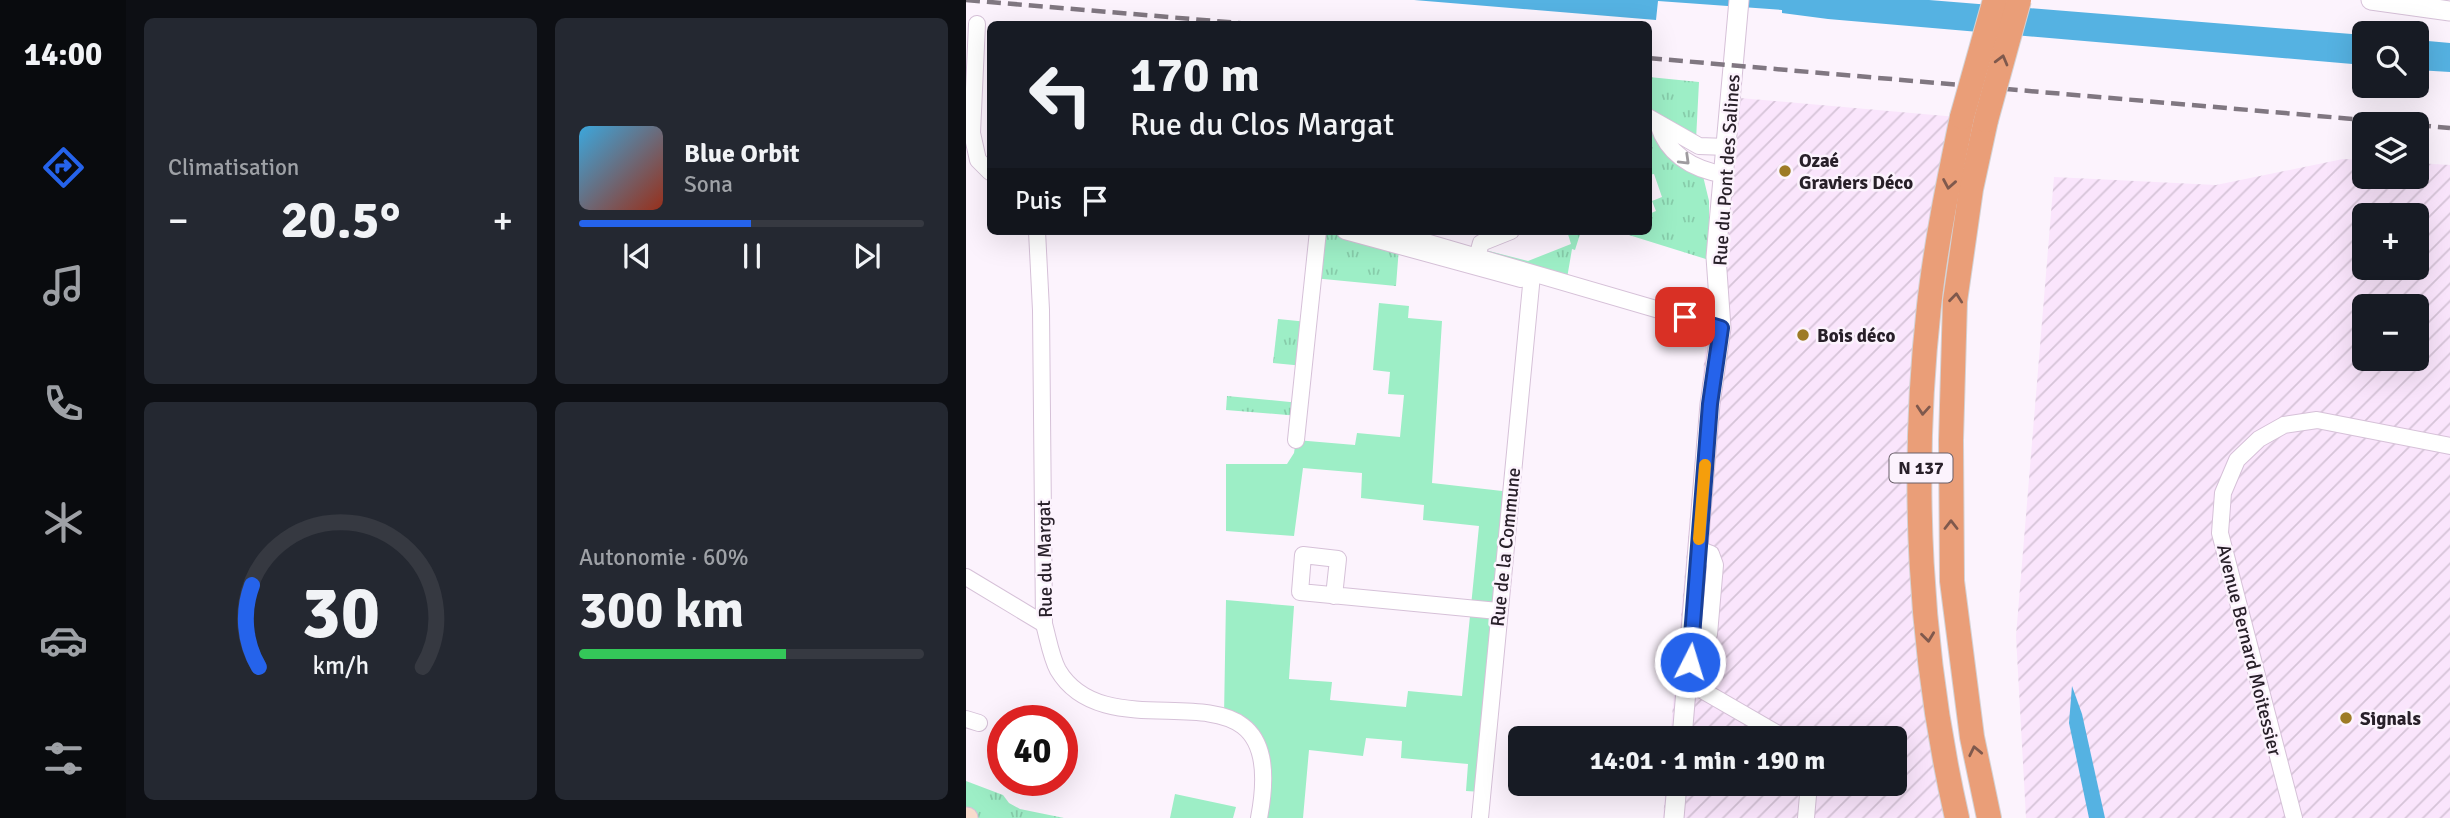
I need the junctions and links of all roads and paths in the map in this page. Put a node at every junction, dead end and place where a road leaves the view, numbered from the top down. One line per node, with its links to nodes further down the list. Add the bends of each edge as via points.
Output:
1 (1995, 0): 7 (highway, N 137, bridge)
2 (2019, 0): 7 (highway, N 137, one-way to 2, bridge)
3 (2371, 0): 5 (street)
4 (1739, 6): 10 (street, Rue du Pont des Salines)
5 (2450, 12)
6 (978, 24): 9 (street)
7 (1974, 119): 36 (highway, N 137, one-way to 36, via 1929,306 1921,446 1922,590 1942,750); 37 (highway, N 137, one-way to 7, via 1972,737 1953,594 1951,504 1955,301 1971,189)
8 (1653, 121): 10 (street, via 1699,146); 12 (street, one-way to 12, via 1689,166)
9 (970, 145): 11 (street)
10 (1727, 147): 12 (street, Rue du Pont des Salines)
11 (987, 169)
12 (1726, 175): 20 (street, Rue du Pont des Salines, via 1716,257)
13 (1037, 235): 26 (street, Rue du Margat)
14 (1318, 235): 21 (street)
15 (1362, 235): 18 (street)
16 (1399, 235): 18 (street)
17 (1497, 235): 18 (street, via 1481,243)
18 (1475, 262): 19 (street, via 1523,268)
19 (1531, 275): 20 (street); 25 (street, Rue de la Commune)
20 (1721, 328): 27 (street, Rue du Pont des Salines, via 1710,404)
21 (1296, 440)
22 (2450, 446): 38 (street, Avenue Bernard Moitessier, via 2316,419 2284,425 2259,439 2237,460 2223,493 2220,533)
23 (966, 577): 26 (street)
24 (1334, 596): 25 (street)
25 (1498, 611): 33 (street, Rue de la Commune)
26 (1044, 624): 32 (street, Rue du Margat, via 1058,670 1080,693 1108,705 1224,716 1242,724 1260,746 1265,782)
27 (1688, 682): 28 (street, Rue du Pont des Salines); 29 (street)
28 (1683, 726)
29 (1764, 726)
30 (1676, 796): 34 (street)
31 (1808, 796): 35 (street)
32 (1259, 818)
33 (1480, 818)
34 (1674, 818)
35 (1806, 818)
36 (1957, 818)
37 (1989, 818)
38 (2294, 818)

